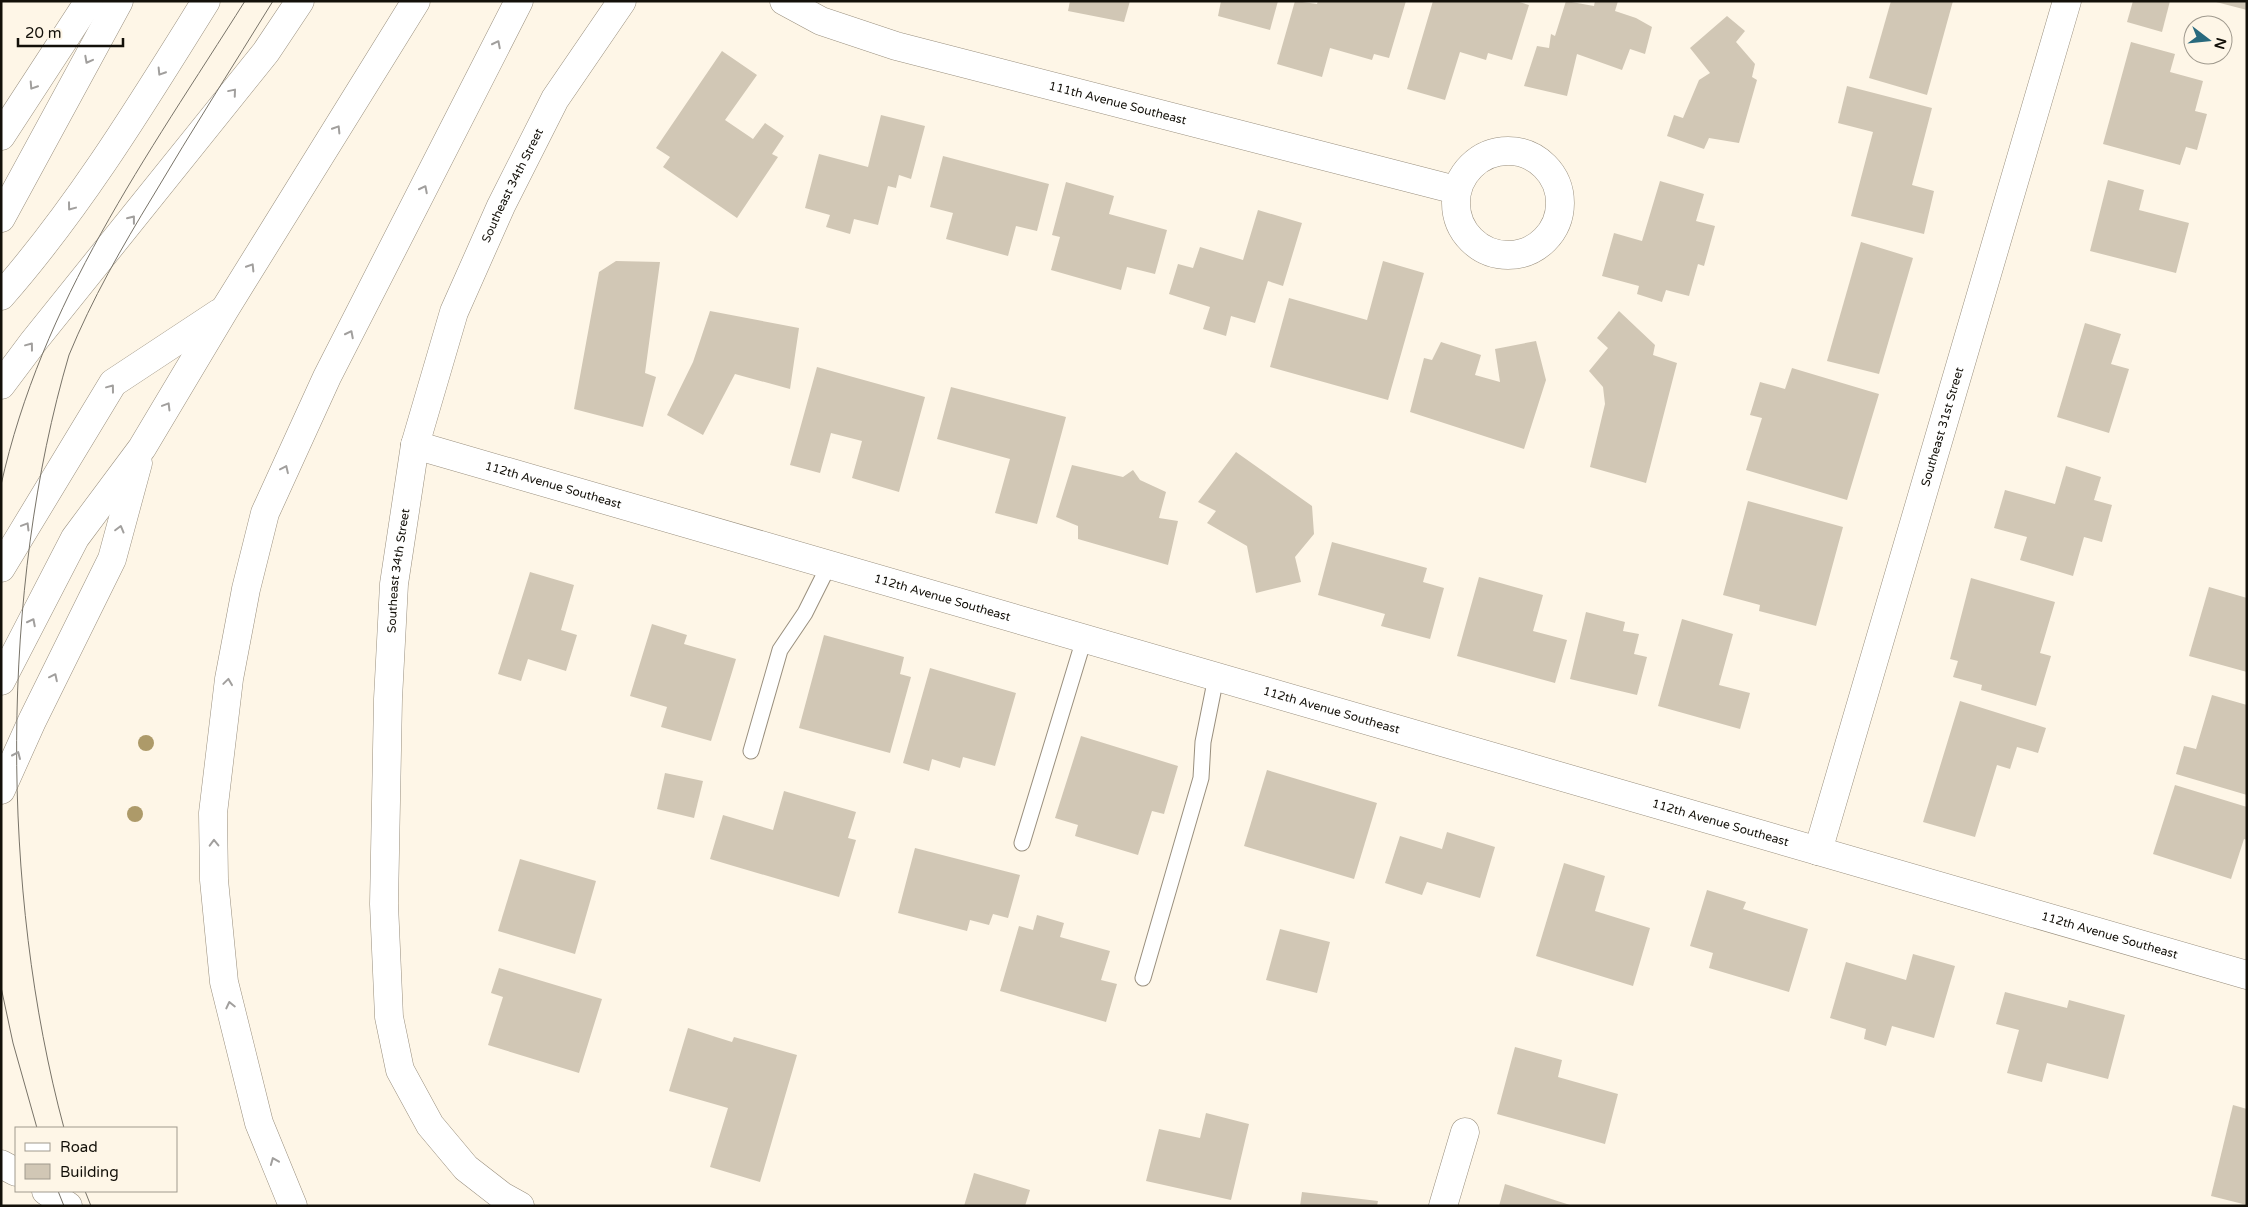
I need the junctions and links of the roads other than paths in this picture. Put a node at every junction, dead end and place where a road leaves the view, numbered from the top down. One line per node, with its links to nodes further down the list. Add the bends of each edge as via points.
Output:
1 (89, 1): 10 (main road, one-way to 10)
2 (119, 1): 12 (main road, one-way to 12)
3 (206, 1): 13 (main road, one-way to 13, via 83,191)
4 (300, 1): 15 (main road, one-way to 4, via 266,52)
5 (416, 1): 14 (main road, one-way to 5)
6 (520, 1): 34 (main road, one-way to 6, via 259,1123 224,982 214,880 213,812 229,679 265,513 327,377)
7 (622, 1): 16 (main road, Southeast 34th Street, via 555,99 500,206 454,312)
8 (784, 1): 11 (main road, 111th Avenue Southeast, via 821,21 896,46)
9 (2067, 1): 26 (main road, Southeast 31st Street)
10 (1, 136)
11 (1456, 190)
12 (1, 218)
13 (1, 296)
14 (225, 309): 17 (main road, one-way to 14); 19 (main road, one-way to 14, via 113,383)
15 (1, 385)
16 (415, 445): 18 (main road, 112th Avenue Southeast); 35 (main road, Southeast 34th Street, via 394,584 388,699 384,904 389,1017 400,1070 430,1125 466,1168)
17 (142, 448): 22 (main road, one-way to 17, via 75,538); 24 (main road, one-way to 17, via 112,559)
18 (829, 565): 20 (main road, 112th Avenue Southeast); 23 (lane, via 805,613 780,650)
19 (1, 568)
20 (1084, 639): 21 (main road, 112th Avenue Southeast); 25 (lane)
21 (1216, 677): 26 (main road, 112th Avenue Southeast); 28 (lane, via 1203,742 1201,778)
22 (1, 681)
23 (751, 751)
24 (1, 790)
25 (1022, 843)
26 (1818, 851): 27 (main road, 112th Avenue Southeast)
27 (2247, 975)
28 (1143, 978)
29 (1465, 1132): 36 (main road)
30 (1, 1164): 31 (main road)
31 (15, 1171)
32 (47, 1192): 33 (main road)
33 (68, 1206)
34 (293, 1206)
35 (520, 1206)
36 (1443, 1206)

